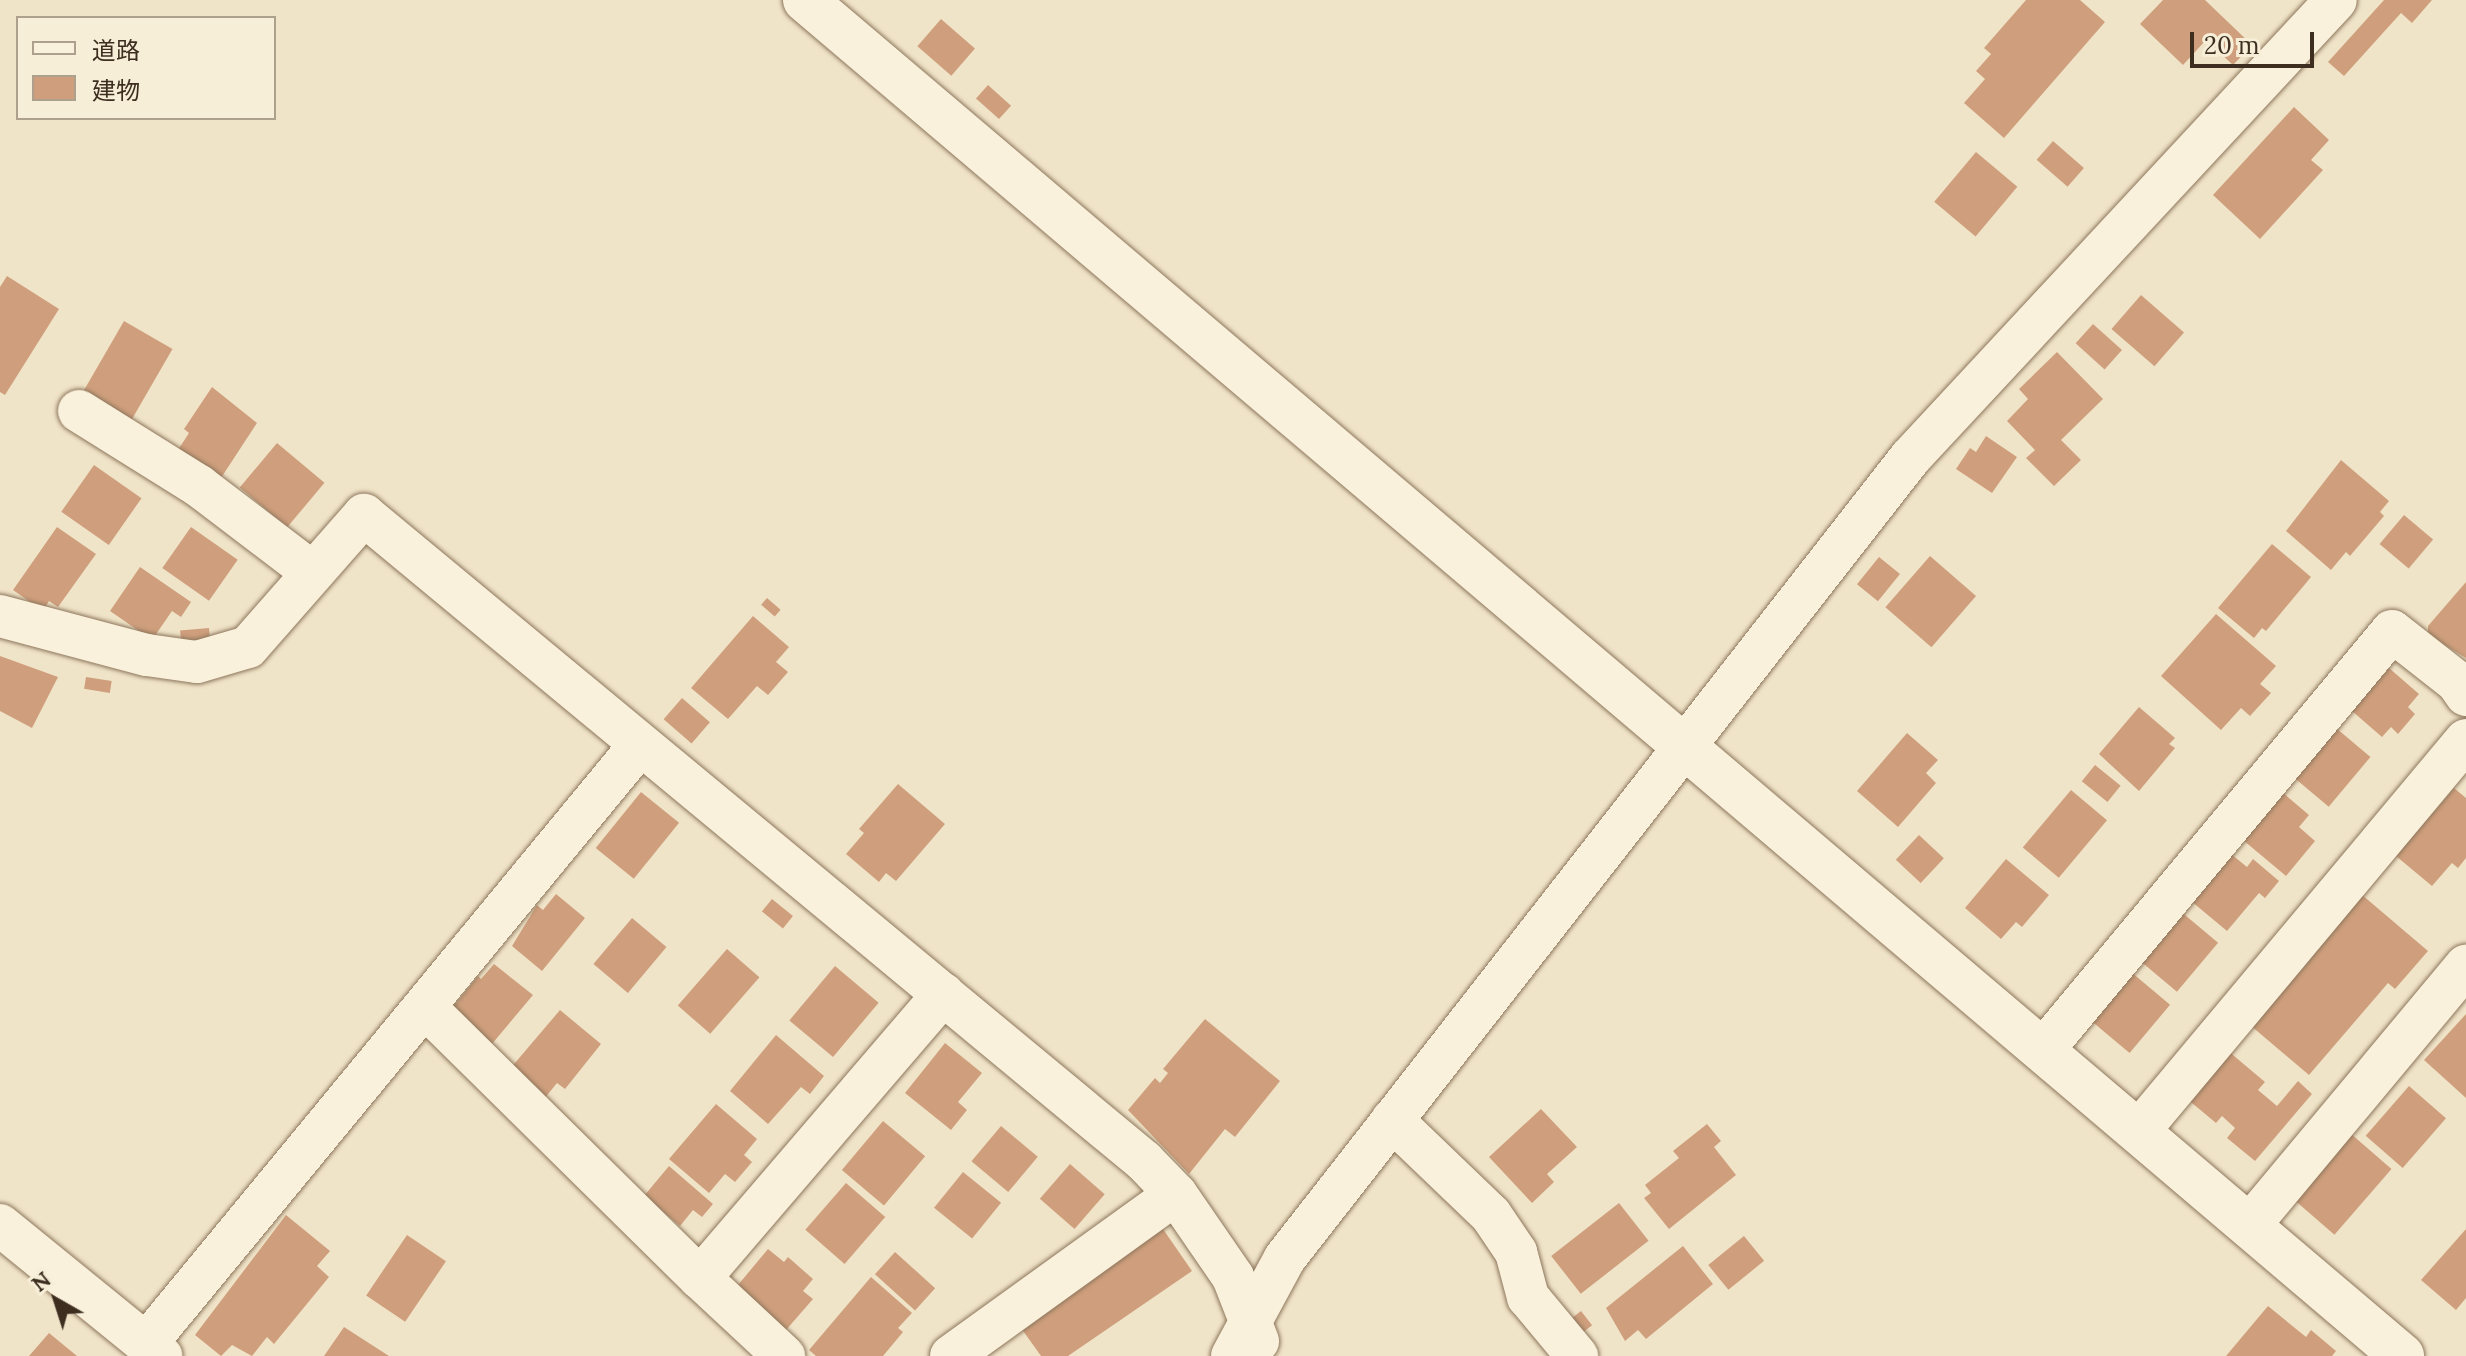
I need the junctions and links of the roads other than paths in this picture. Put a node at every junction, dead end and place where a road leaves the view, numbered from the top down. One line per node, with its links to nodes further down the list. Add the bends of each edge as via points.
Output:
1 (805, 0): 8 (street)
2 (2336, 0): 8 (street, via 1910,458)
3 (79, 411): 4 (street, via 199,486)
4 (313, 573): 5 (street, via 248,647 197,662 147,655); 9 (street, via 364,515)
5 (0, 616)
6 (2466, 695): 13 (street, via 2392,631)
7 (2466, 740): 15 (street)
8 (1684, 745): 13 (street); 14 (street)
9 (639, 746): 11 (street); 12 (street)
10 (2466, 966): 18 (street)
11 (943, 994): 16 (street); 19 (street)
12 (426, 1008): 19 (street); 21 (street)
13 (2043, 1050): 15 (street)
14 (1392, 1120): 20 (street, via 1285,1258); 24 (street, via 1491,1215 1516,1252 1528,1297)
15 (2138, 1132): 18 (street)
16 (1176, 1194): 20 (street, via 1233,1277); 23 (street)
17 (0, 1225): 21 (street)
18 (2249, 1226): 25 (street)
19 (700, 1278): 22 (street)
20 (1249, 1344)
21 (154, 1350)
22 (784, 1356)
23 (951, 1356)
24 (1577, 1356)
25 (2402, 1356)

